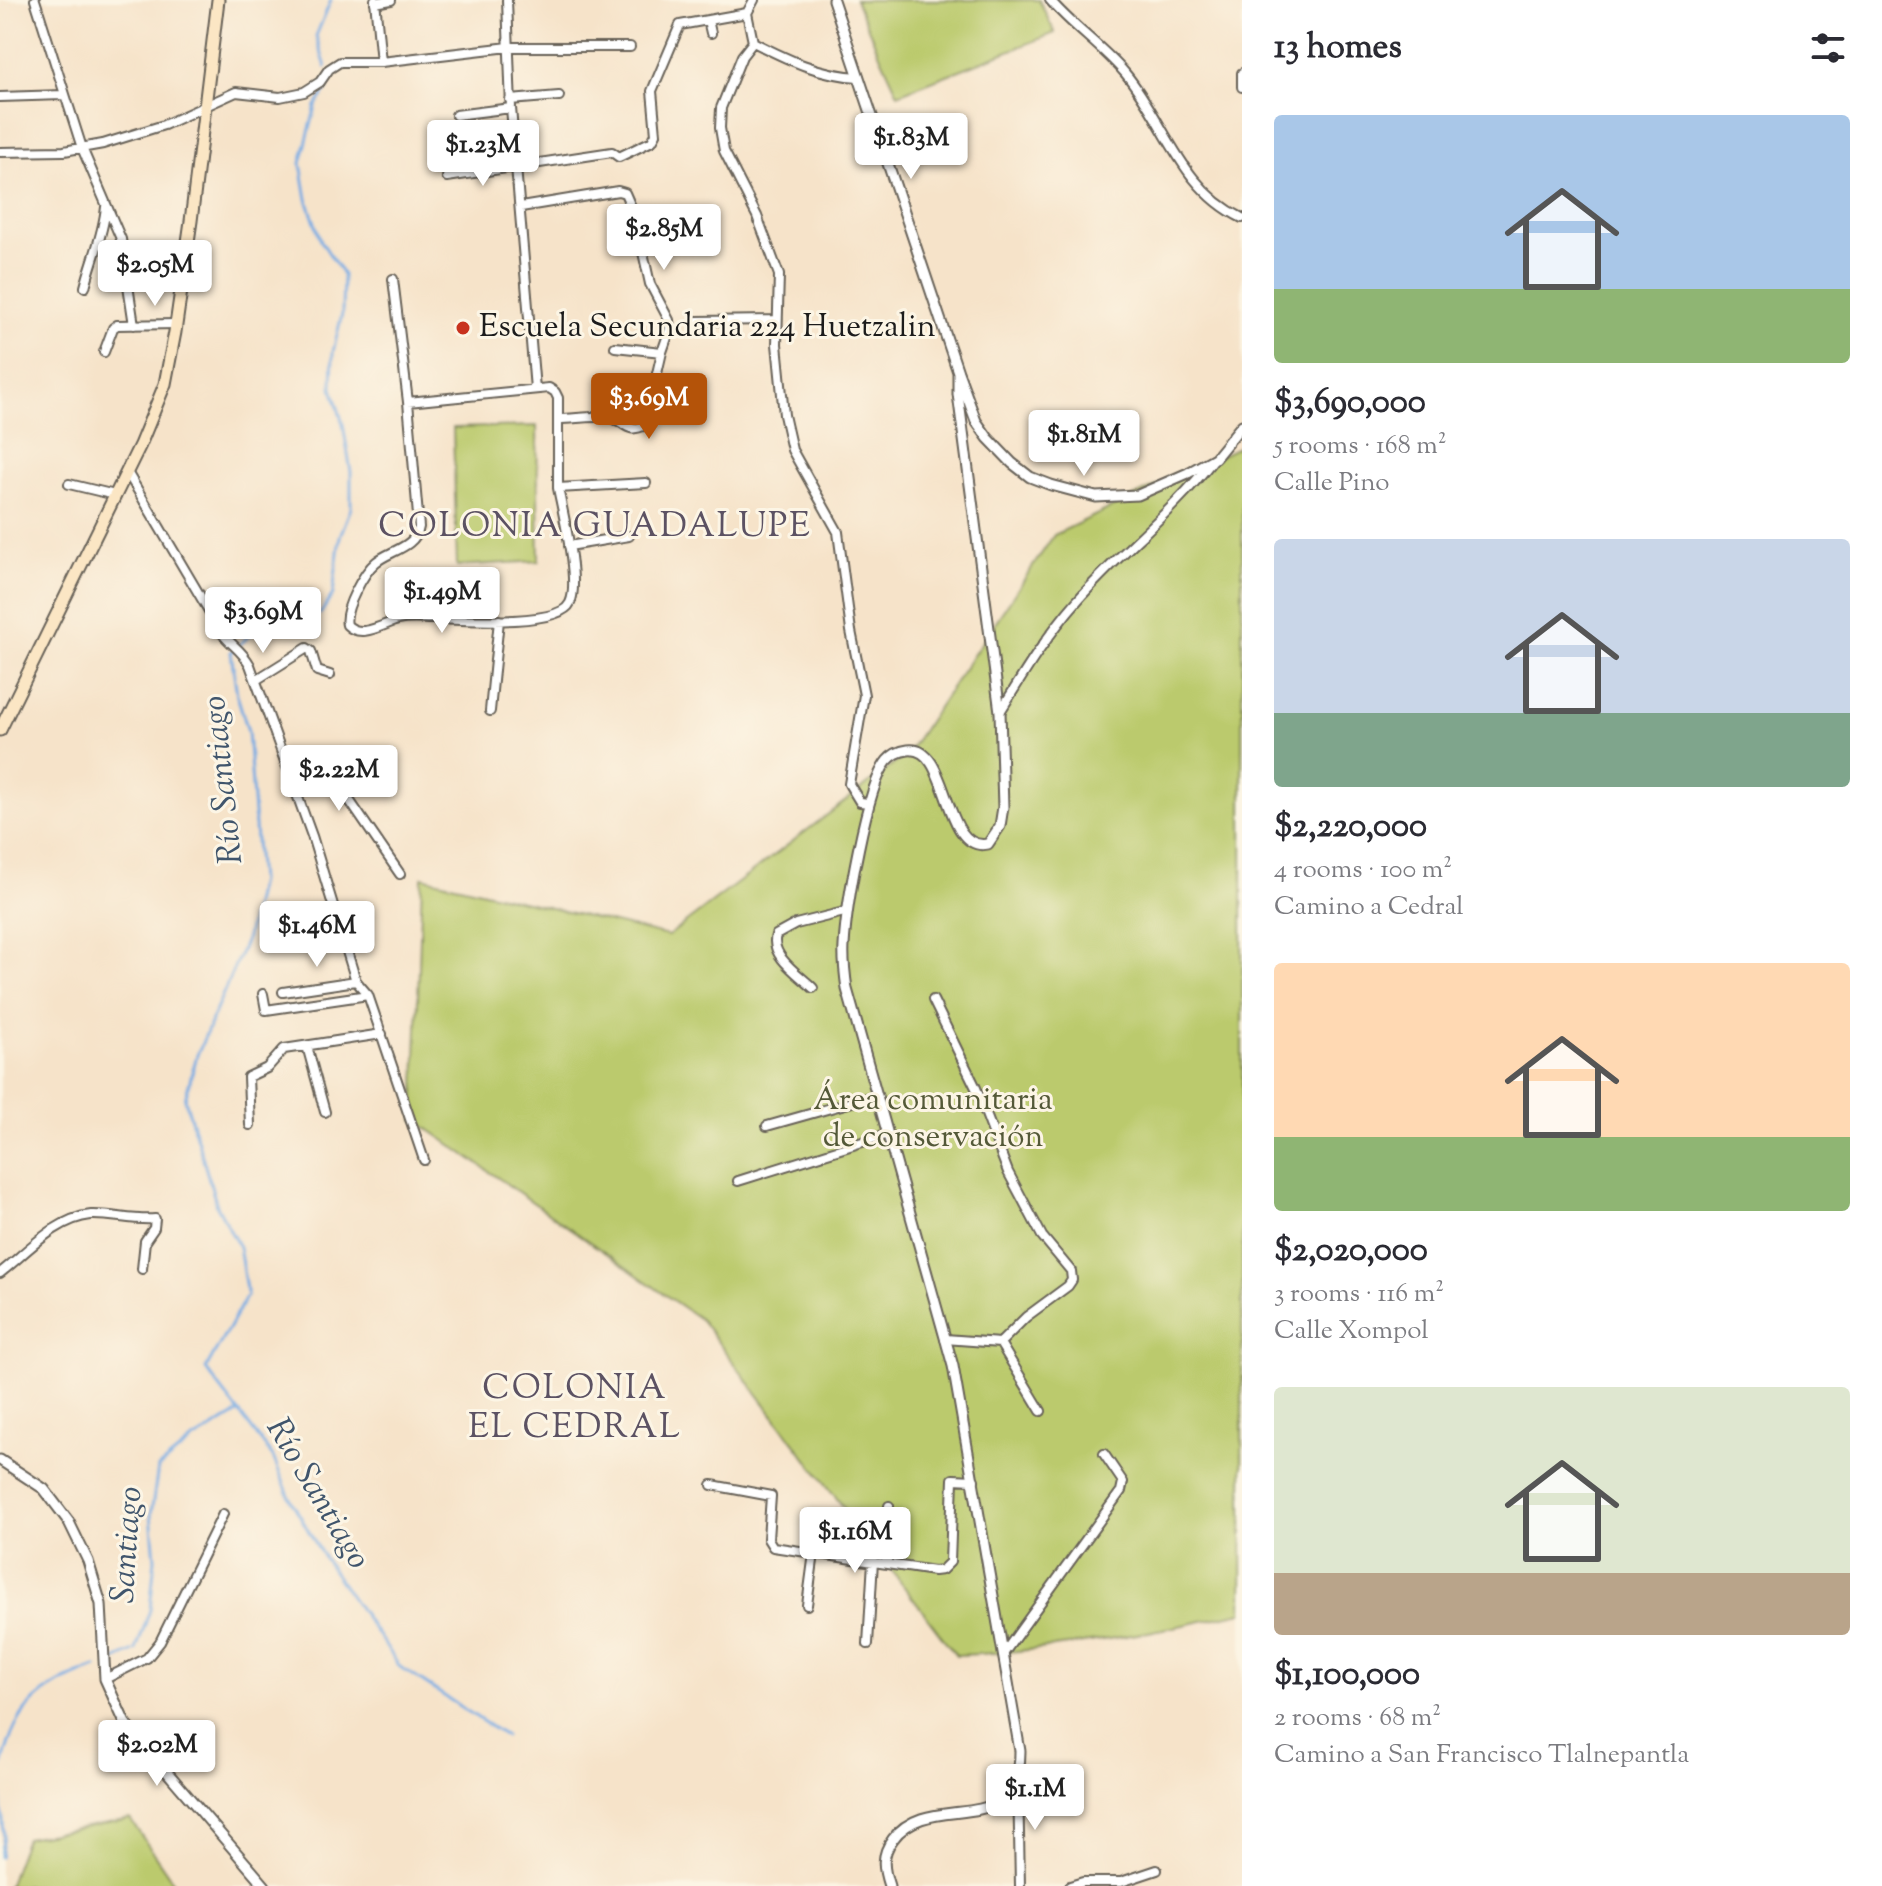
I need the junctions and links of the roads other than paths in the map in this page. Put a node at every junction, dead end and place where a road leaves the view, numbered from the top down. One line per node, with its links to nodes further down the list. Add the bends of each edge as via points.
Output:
1 (35, 0): 19 (street)
2 (218, 0): 23 (main road)
3 (391, 0): 8 (street)
4 (507, 0): 13 (street)
5 (754, 0): 9 (street)
6 (833, 0): 17 (street)
7 (1050, 0): 31 (street, via 1133,84 1205,195)
8 (375, 1): 15 (street)
9 (747, 13): 10 (street); 12 (street)
10 (708, 20): 11 (street); 27 (street, via 677,29 652,91 652,141 619,157 612,152)
11 (711, 33)
12 (753, 42): 17 (street, via 800,66); 34 (street, via 721,108 720,128 724,151 779,275)
13 (509, 47): 14 (street); 15 (street); 22 (street)
14 (630, 47)
15 (381, 62): 23 (street, via 340,62 304,92 280,97 236,92)
16 (1242, 73): 18 (street)
17 (859, 77): 41 (street)
18 (1242, 87)
19 (63, 95): 21 (street); 25 (street)
20 (559, 96): 22 (street)
21 (0, 97)
22 (510, 104): 24 (street); 27 (street)
23 (205, 108): 25 (street, via 132,136); 36 (main road)
24 (456, 115)
25 (82, 148): 26 (street); 29 (street)
26 (0, 152)
27 (516, 168): 28 (street); 30 (street)
28 (447, 177)
29 (106, 205): 33 (street, via 102,239); 37 (street, via 121,239)
30 (521, 207): 40 (street, via 625,193 650,284 669,320); 42 (street)
31 (1242, 218)
32 (393, 279): 43 (street)
33 (85, 287)
34 (776, 320): 35 (street); 61 (street, via 792,450 838,532 864,695 849,784 860,802)
35 (697, 321)
36 (176, 324): 37 (street); 47 (main road, via 165,384)
37 (134, 325): 39 (street, via 113,328)
38 (615, 347): 40 (street)
39 (104, 352)
40 (662, 352): 44 (street, via 645,425 627,428 613,417)
41 (958, 372): 46 (street, via 988,438 1030,477 1051,485 1096,497 1138,495); 58 (street)
42 (535, 389): 43 (street); 44 (street, via 555,392)
43 (408, 402): 54 (street, via 418,535 375,563 345,616 347,625 362,632 400,620)
44 (559, 419): 50 (street)
45 (1242, 425): 46 (street)
46 (1215, 458): 58 (street, via 1186,495 1077,601 1033,657)
47 (127, 472): 51 (main road); 56 (street)
48 (646, 483): 50 (street)
49 (69, 484): 51 (street)
50 (558, 488): 53 (street)
51 (115, 495): 59 (main road)
52 (629, 536): 53 (street)
53 (569, 546): 54 (street, via 573,585 564,611)
54 (499, 620): 57 (street)
55 (330, 675): 56 (street, via 317,671 307,648)
56 (256, 680): 60 (street)
57 (490, 711)
58 (1000, 712): 61 (street, via 1003,807 1000,826 988,844 966,838 931,762 916,749 889,758)
59 (0, 730)
60 (280, 749): 62 (street, via 343,791); 64 (street)
61 (869, 803): 63 (street)
62 (400, 874)
63 (848, 911): 65 (street, via 796,924 776,935 777,953); 72 (street, via 847,989)
64 (356, 981): 66 (street); 68 (street)
65 (813, 988)
66 (283, 992)
67 (263, 994): 68 (street, via 266,1010)
68 (368, 995): 70 (street)
69 (933, 1000): 82 (street, via 976,1088 1008,1172 1042,1236 1071,1271 1068,1286)
70 (382, 1034): 71 (street); 77 (street)
71 (307, 1046): 73 (street); 74 (street, via 284,1049 267,1068 248,1077)
72 (877, 1095): 75 (street); 76 (street)
73 (325, 1112)
74 (250, 1125)
75 (767, 1126)
76 (888, 1134): 78 (street); 81 (street)
77 (424, 1160)
78 (738, 1181)
79 (142, 1269): 80 (street, via 145,1241 155,1219 91,1215 55,1229)
80 (0, 1273)
81 (945, 1339): 82 (street); 86 (street)
82 (1000, 1343): 83 (street)
83 (1041, 1411)
84 (1104, 1454): 95 (street, via 1123,1482 1121,1491)
85 (0, 1460): 96 (street, via 44,1489 69,1522 88,1561 103,1618)
86 (974, 1480): 92 (street, via 953,1479 947,1567 934,1571); 95 (street)
87 (712, 1485): 90 (street, via 771,1496 770,1545)
88 (889, 1506): 92 (street)
89 (223, 1514): 96 (street, via 160,1642 147,1658)
90 (814, 1553): 91 (street); 93 (street)
91 (873, 1561): 92 (street); 94 (street)
92 (887, 1563)
93 (807, 1605)
94 (868, 1644)
95 (1004, 1653): 97 (street, via 1020,1751)
96 (105, 1679): 99 (street, via 137,1740)
97 (1018, 1779): 100 (street, via 1007,1795 985,1810 908,1824 884,1853); 101 (street)
98 (1157, 1870): 102 (street, via 1121,1882)
99 (265, 1886)
100 (889, 1886)
101 (1020, 1886)
102 (1070, 1886)

